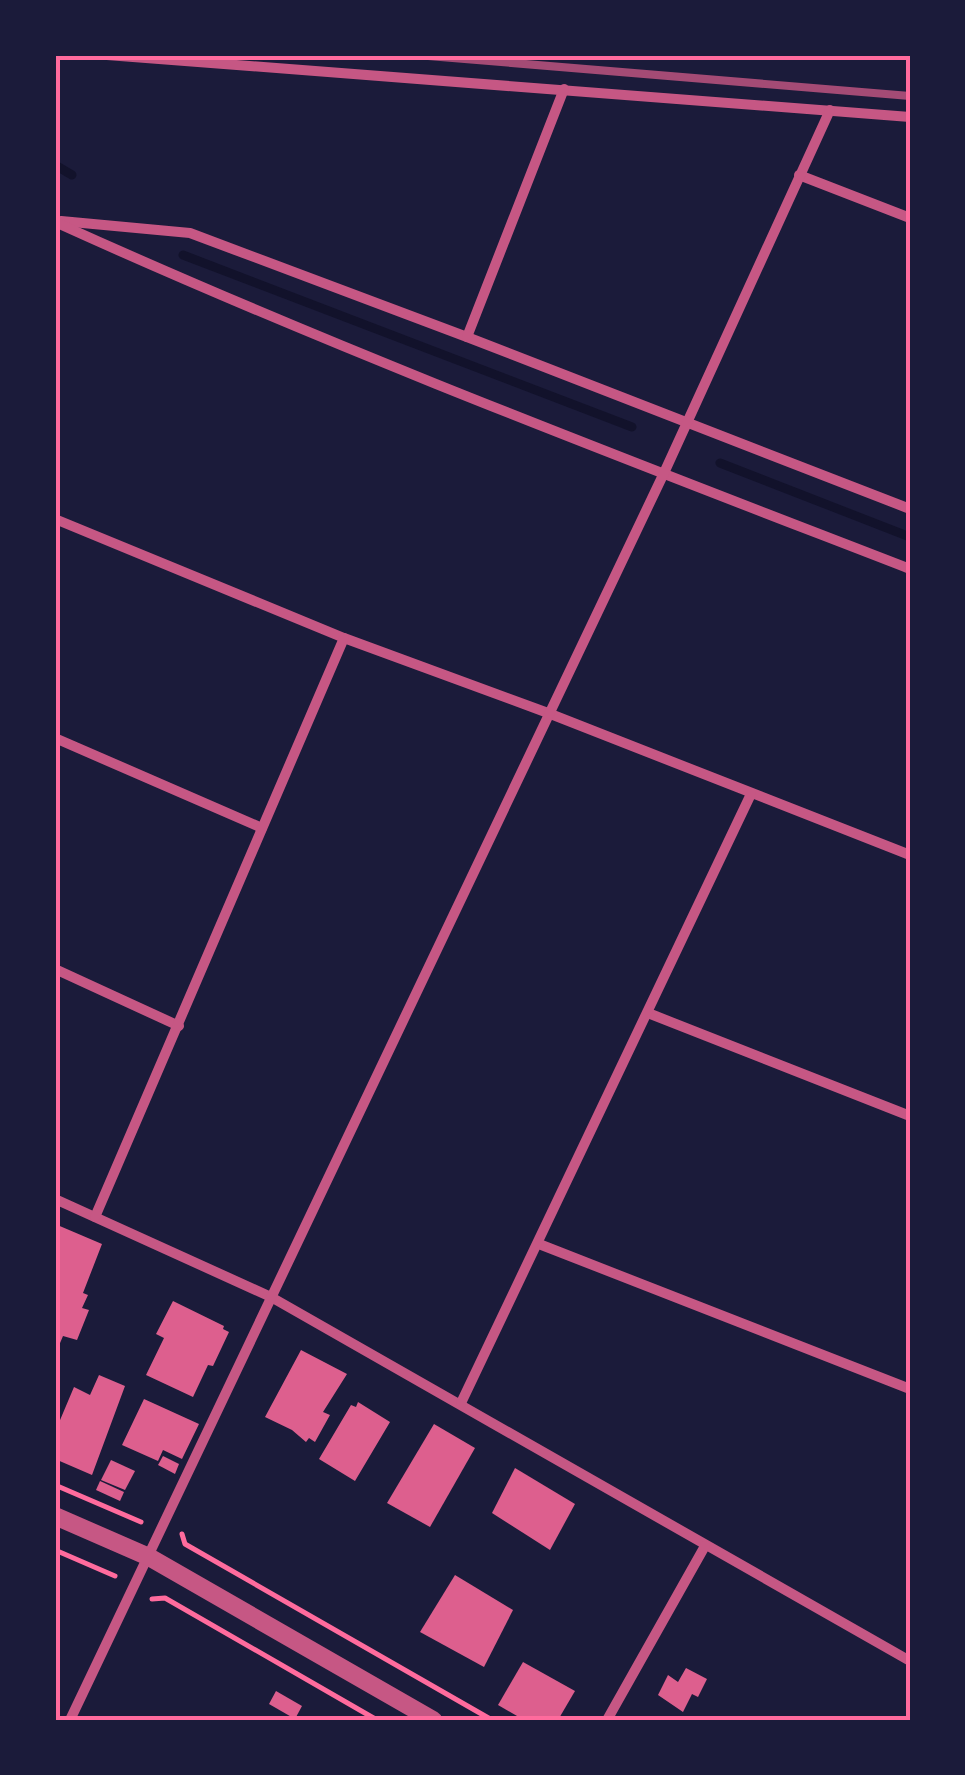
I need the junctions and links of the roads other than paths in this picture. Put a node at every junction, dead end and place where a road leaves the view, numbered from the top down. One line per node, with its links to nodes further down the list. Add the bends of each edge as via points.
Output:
1 (107, 55): 2 (street)
2 (564, 89): 3 (street); 8 (street)
3 (830, 110): 4 (street); 5 (street)
4 (910, 117)
5 (799, 176): 6 (street); 9 (street)
6 (910, 218)
7 (55, 221): 8 (street, via 190,234); 10 (street, via 169,274)
8 (467, 336): 9 (street)
9 (685, 422): 10 (street); 11 (street)
10 (664, 474): 13 (street); 15 (street)
11 (910, 508)
12 (55, 519): 14 (street)
13 (910, 569)
14 (344, 638): 15 (street); 18 (street)
15 (548, 713): 17 (street); 27 (street)
16 (55, 738): 18 (street)
17 (751, 794): 19 (street); 21 (street)
18 (262, 828): 22 (street)
19 (910, 855)
20 (55, 970): 22 (street)
21 (648, 1012): 23 (street); 26 (street)
22 (179, 1026): 25 (street)
23 (910, 1116)
24 (55, 1199): 25 (street)
25 (96, 1216): 27 (street)
26 (539, 1244): 28 (street); 29 (street)
27 (271, 1297): 29 (street); 32 (street)
28 (910, 1389)
29 (462, 1403): 31 (street)
30 (55, 1516): 32 (street)
31 (705, 1546): 33 (street); 36 (street)
32 (149, 1557): 34 (street); 35 (street)
33 (910, 1661)
34 (70, 1720)
35 (433, 1720)
36 (607, 1720)

